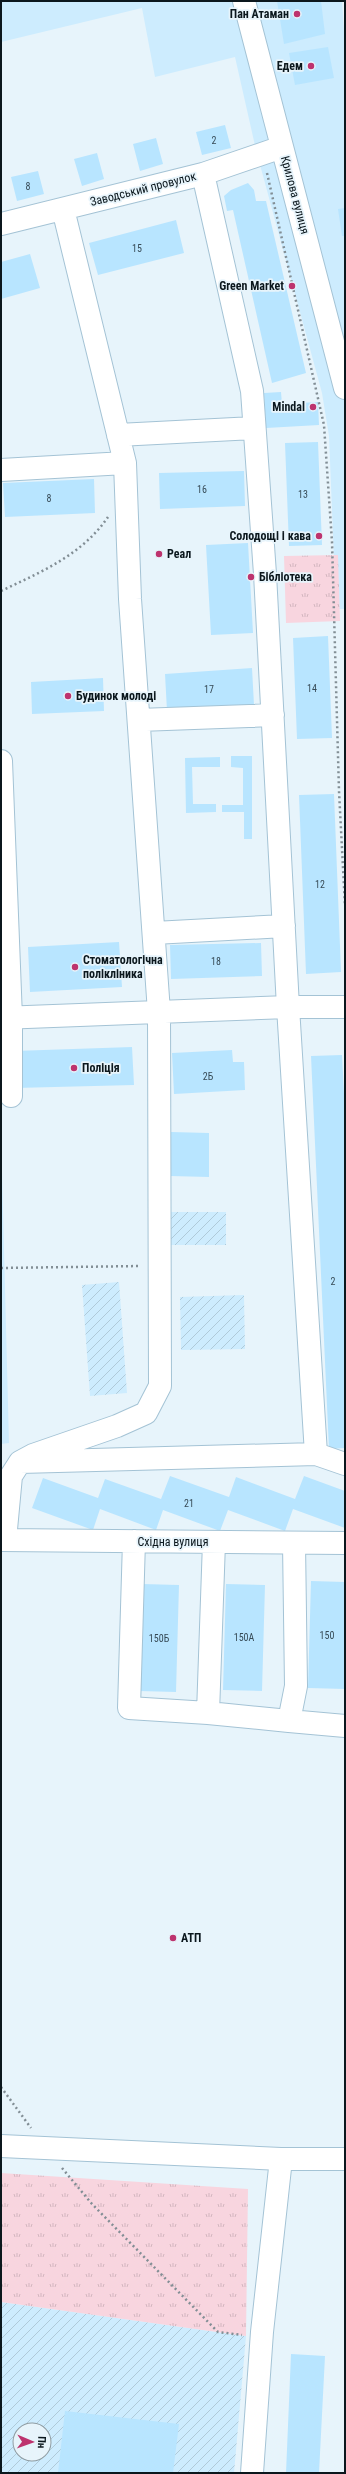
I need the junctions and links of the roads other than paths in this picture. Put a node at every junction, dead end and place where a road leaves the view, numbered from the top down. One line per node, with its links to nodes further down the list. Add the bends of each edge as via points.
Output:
1 (244, 1): 2 (street, Крилова вулиця, via 279,120)
2 (272, 151): 3 (street, Заводський провулок); 6 (street, Крилова вулиця)
3 (203, 174): 4 (street, Заводський провулок); 8 (street, via 252,391)
4 (63, 209): 5 (street, Заводський провулок); 9 (street)
5 (1, 224)
6 (340, 349): 7 (street, Крилова вулиця)
7 (345, 388)
8 (254, 428): 9 (street); 12 (street)
9 (118, 435): 10 (street)
10 (125, 463): 11 (street); 13 (street)
11 (1, 470)
12 (272, 715): 13 (street); 15 (street)
13 (139, 720): 16 (street)
14 (1, 761): 20 (street)
15 (284, 926): 16 (street); 17 (street)
16 (154, 933): 19 (street)
17 (288, 1007): 18 (street); 19 (street); 22 (street)
18 (345, 1007)
19 (159, 1012): 20 (street); 23 (street, via 160,1386 146,1413)
20 (6, 1018): 21 (street)
21 (11, 1096)
22 (316, 1454): 23 (street); 24 (street)
23 (20, 1462): 25 (street, via 11,1476)
24 (345, 1464)
25 (3, 1540): 26 (street, Східна вулиця)
26 (134, 1541): 27 (street, Східна вулиця); 30 (street, via 130,1708)
27 (214, 1542): 28 (street, Східна вулиця); 30 (street)
28 (294, 1542): 29 (street, Східна вулиця); 31 (street, via 296,1686)
29 (345, 1543)
30 (208, 1714): 31 (street)
31 (289, 1721): 32 (street)
32 (345, 1726)
33 (1, 2146): 34 (street)
34 (281, 2159): 35 (street); 36 (street, via 262,2332)
35 (345, 2159)
36 (252, 2473)

